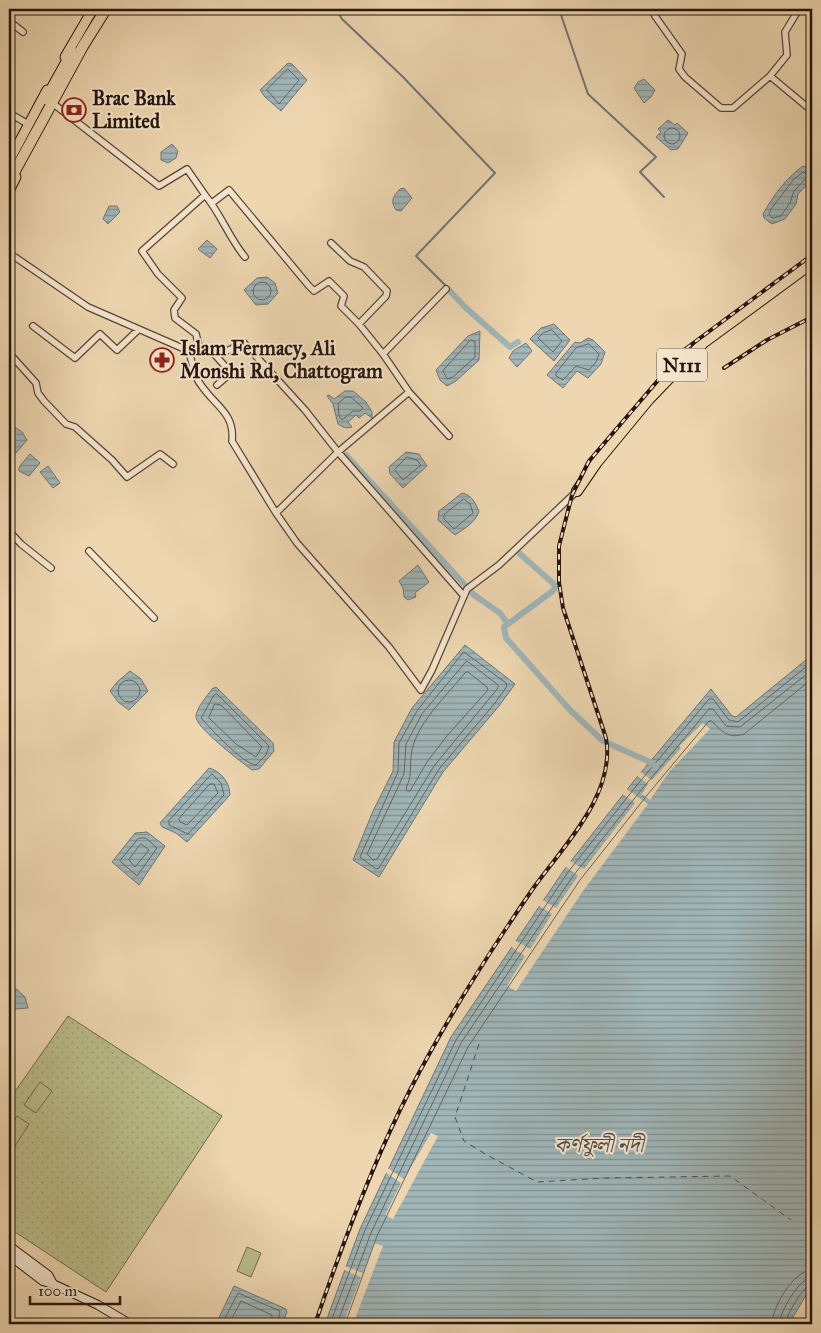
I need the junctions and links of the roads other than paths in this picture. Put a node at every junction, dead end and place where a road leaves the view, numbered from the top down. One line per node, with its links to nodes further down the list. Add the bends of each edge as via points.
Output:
1 (93, 9): 13 (main road)
2 (98, 9): 15 (highway)
3 (106, 9): 16 (highway)
4 (110, 9): 10 (main road)
5 (652, 9): 9 (street, via 682,54 680,69 685,77 721,108 733,108)
6 (799, 9): 9 (street, via 785,32 787,55)
7 (9, 21): 8 (street)
8 (23, 32)
9 (770, 76): 11 (street)
10 (55, 105): 17 (main road); 18 (street, via 159,186 187,169)
11 (812, 111)
12 (9, 113): 13 (street)
13 (28, 124): 14 (main road)
14 (9, 161)
15 (9, 168)
16 (9, 182)
17 (9, 191)
18 (205, 195): 19 (street); 28 (street, via 142,251 158,274 182,298 174,310 175,318 196,334)
19 (212, 204): 22 (street); 25 (street, via 229,190 314,291 329,281 338,287 344,296 340,304)
20 (331, 243): 25 (street, via 350,261 364,267 387,291)
21 (9, 253): 27 (street, via 88,306)
22 (245, 257)
23 (812, 264): 38 (highway, N111, via 703,343 649,399)
24 (446, 290): 31 (street)
25 (359, 324): 31 (street)
26 (33, 326): 27 (street, via 75,358 100,334 116,350)
27 (138, 330): 29 (street)
28 (200, 351): 29 (street); 32 (street, via 210,351)
29 (189, 352): 39 (street, via 199,384 230,418 232,441)
30 (9, 353): 37 (street, via 36,383 38,394 44,401 127,477 160,454)
31 (383, 354): 34 (street)
32 (216, 356): 33 (street, via 231,373); 36 (street, via 244,343)
33 (217, 385)
34 (410, 392): 35 (street); 36 (street)
35 (449, 436)
36 (338, 452): 39 (street); 43 (street)
37 (173, 464)
38 (577, 491): 43 (street, via 499,565 468,588)
39 (276, 514): 43 (street, via 313,562 389,647 421,690)
40 (9, 530): 42 (street)
41 (89, 551): 44 (street)
42 (51, 568)
43 (464, 596)
44 (154, 618)
45 (9, 1246): 47 (main road, via 48,1275)
46 (9, 1255): 47 (main road, via 43,1281)
47 (53, 1284): 50 (main road)
48 (9, 1321): 49 (street)
49 (14, 1324)
50 (130, 1324)

